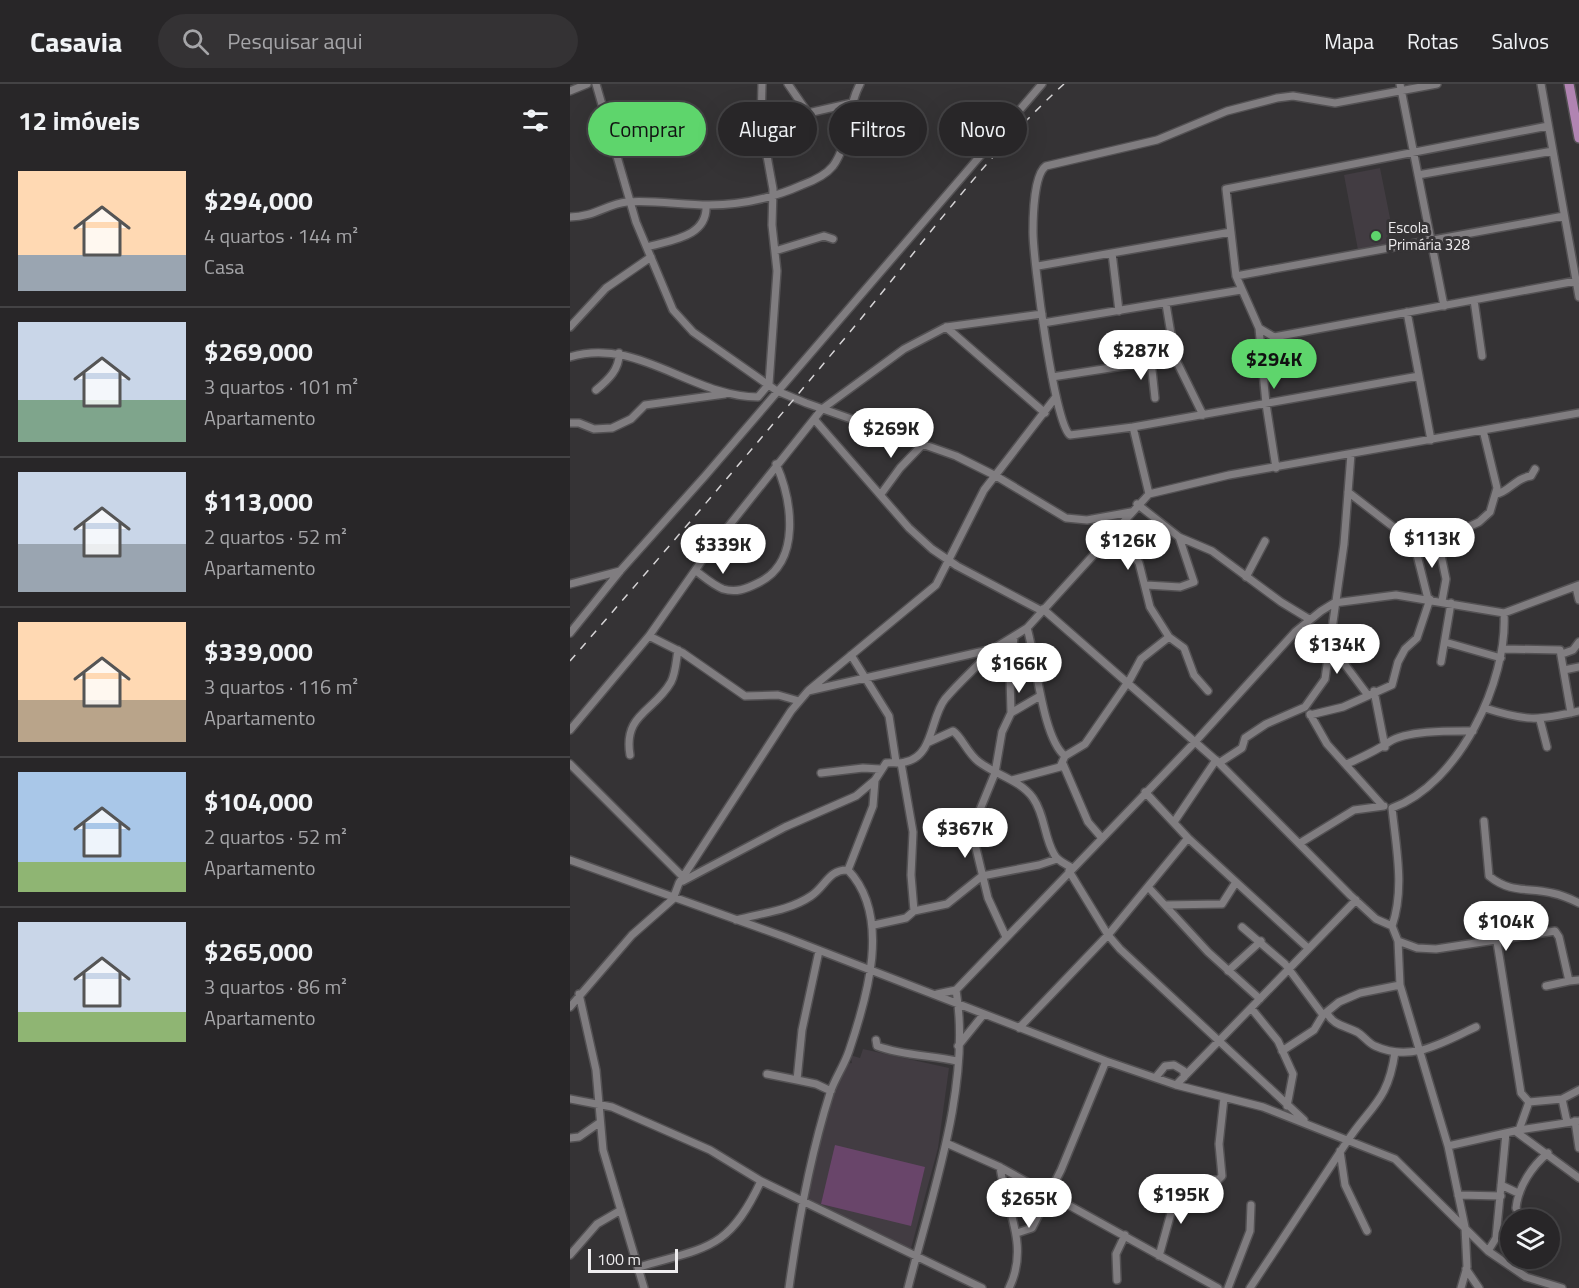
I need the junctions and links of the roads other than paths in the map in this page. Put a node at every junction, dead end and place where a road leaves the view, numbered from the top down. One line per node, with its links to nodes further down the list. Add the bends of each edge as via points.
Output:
1 (587, 84): 11 (street)
2 (596, 84): 21 (street)
3 (762, 84): 20 (street, via 760,123)
4 (788, 84): 13 (street, via 808,113)
5 (860, 84): 12 (street)
6 (1042, 84): 56 (street)
7 (1437, 84): 10 (street)
8 (1541, 84): 14 (street)
9 (1569, 84): 15 (main road)
10 (1401, 87): 17 (street); 32 (street, via 1335,103 1293,96 1277,98 1227,111 1157,140 1046,166 1038,175 1033,231)
11 (570, 91)
12 (852, 102)
13 (829, 108)
14 (1548, 126): 16 (street); 17 (street)
15 (1579, 138)
16 (1553, 151): 19 (street); 23 (street)
17 (1413, 152): 19 (street); 25 (street, via 1226,189)
18 (838, 156): 20 (street, via 813,181)
19 (1418, 175): 27 (street)
20 (773, 196): 22 (street); 29 (street)
21 (629, 202): 22 (street); 24 (street, via 590,216); 28 (street)
22 (706, 205): 28 (street, via 705,221 697,229)
23 (1564, 216): 27 (street); 34 (street)
24 (570, 217)
25 (1231, 232): 30 (street); 33 (street)
26 (833, 239): 29 (street, via 819,237)
27 (1431, 240): 33 (street); 39 (street)
28 (647, 246): 31 (street)
29 (775, 252): 54 (street, via 777,286)
30 (1112, 253): 32 (street); 40 (street)
31 (651, 257): 44 (street, via 606,288); 54 (street, via 682,323)
32 (1038, 266): 42 (street)
33 (1236, 276): 35 (street)
34 (1576, 281): 36 (street); 37 (street)
35 (1241, 290): 38 (street); 46 (street)
36 (1579, 297)
37 (1474, 300): 39 (street); 48 (street)
38 (1166, 303): 40 (street); 50 (street)
39 (1444, 306): 41 (street)
40 (1119, 311): 43 (street)
41 (1407, 312): 46 (street, via 1274,337); 52 (street)
42 (1042, 314): 43 (street); 45 (street)
43 (1044, 323): 53 (street)
44 (570, 327)
45 (946, 327): 61 (street, via 904,350); 62 (street)
46 (1259, 328): 60 (street)
47 (619, 353): 49 (street, via 597,351); 55 (street, via 615,371); 57 (street)
48 (1482, 356)
49 (570, 357)
50 (1175, 358): 51 (street); 64 (street)
51 (1151, 361): 53 (street); 59 (street)
52 (1419, 376): 60 (street); 69 (street)
53 (1052, 377): 58 (street)
54 (769, 384): 56 (street); 57 (street, via 758,397)
55 (596, 390)
56 (777, 391): 61 (street); 88 (street)
57 (725, 393): 66 (street, via 645,405 612,428 594,429)
58 (1055, 398): 62 (street); 67 (street, via 1070,435)
59 (1155, 398)
60 (1266, 404): 64 (street); 73 (street)
61 (822, 409): 65 (street); 70 (street)
62 (1045, 413): 75 (street)
63 (1579, 413): 68 (street)
64 (1203, 415): 67 (street)
65 (814, 419): 72 (street); 77 (street)
66 (570, 423)
67 (1133, 427): 78 (street)
68 (1483, 430): 69 (street); 79 (street)
69 (1431, 440): 71 (street)
70 (924, 443): 75 (street); 77 (street)
71 (1351, 454): 73 (street); 76 (street)
72 (776, 464): 89 (street); 89 (street, via 787,489 790,513 787,543 775,572 751,587 731,591)
73 (1276, 468): 78 (street)
74 (1534, 469): 79 (street, via 1531,476 1520,478 1505,492)
75 (996, 476): 81 (street, via 1066,518 1087,520); 87 (street, via 977,504)
76 (1348, 492): 86 (street); 97 (street)
77 (881, 494): 87 (street, via 909,528)
78 (1149, 494): 80 (street)
79 (1496, 494): 85 (street, via 1485,519)
80 (1137, 504): 81 (street); 83 (street)
81 (1131, 512): 82 (street)
82 (1113, 531): 92 (street, via 1131,551); 99 (street)
83 (1179, 537): 90 (street, via 1212,551); 92 (street, via 1194,582 1180,587)
84 (1265, 541): 90 (street)
85 (1438, 541): 86 (street); 96 (street, via 1446,579)
86 (1414, 543): 94 (street)
87 (950, 561): 99 (street); 113 (street, via 936,585)
88 (620, 571): 91 (street); 103 (street)
89 (696, 571): 104 (street)
90 (1246, 577): 101 (street)
91 (570, 584)
92 (1146, 585): 106 (street, via 1150,607)
93 (1578, 586): 95 (street); 100 (street)
94 (1429, 599): 96 (street); 97 (street, via 1388,596); 123 (street, via 1416,638 1398,662 1392,685)
95 (1579, 600)
96 (1442, 601): 98 (street)
97 (1334, 603): 101 (street); 107 (street)
98 (1450, 603): 100 (street); 108 (street)
99 (1043, 610): 102 (street); 120 (street)
100 (1504, 613): 110 (street)
101 (1309, 619): 136 (street)
102 (1027, 628): 105 (street); 124 (street)
103 (570, 633)
104 (649, 636): 112 (street); 133 (street)
105 (1014, 637): 111 (street); 129 (street)
106 (1169, 637): 120 (street, via 1141,659); 122 (street, via 1181,644 1194,675)
107 (1332, 639): 123 (street, via 1346,666); 126 (street, via 1325,679)
108 (1445, 642): 115 (street); 116 (street)
109 (1579, 642): 114 (street, via 1573,650)
110 (1504, 648): 114 (street, via 1557,649); 115 (street)
111 (993, 649): 119 (street); 135 (street, via 945,700)
112 (678, 650): 125 (street, via 745,696 778,695); 139 (street, via 670,683 634,721 628,741)
113 (851, 654): 119 (street); 121 (street)
114 (1562, 654): 118 (street)
115 (1502, 658): 127 (street)
116 (1442, 662)
117 (1579, 668): 118 (street)
118 (1564, 670): 130 (street)
119 (864, 679): 121 (street); 141 (street, via 889,716)
120 (1128, 682): 136 (street); 140 (street, via 1085,744)
121 (808, 691): 125 (street)
122 (1208, 691)
123 (1370, 693): 131 (street, via 1343,707); 137 (street)
124 (1040, 696): 129 (street); 140 (street, via 1052,734)
125 (799, 700): 164 (street)
126 (1305, 707): 131 (street); 142 (street, via 1266,724 1245,738 1242,748)
127 (1485, 708): 132 (street); 134 (street)
128 (1579, 711): 130 (street)
129 (1011, 713): 148 (street, via 1002,732)
130 (1571, 713): 132 (street)
131 (1311, 715): 145 (street, via 1327,744)
132 (1540, 720): 138 (street)
133 (570, 730)
134 (1473, 731): 137 (street, via 1429,732 1393,741); 153 (street, via 1462,749 1429,784)
135 (930, 742): 141 (street, via 911,760); 148 (street, via 953,731 971,756)
136 (1195, 742): 142 (street); 151 (street)
137 (1385, 747): 145 (street)
138 (1547, 747)
139 (630, 755)
140 (1065, 756): 144 (street)
141 (898, 762): 146 (street, via 886,763); 171 (street, via 913,832)
142 (1218, 762): 155 (street); 158 (street)
143 (570, 764): 164 (street)
144 (1063, 764): 150 (street, via 1051,772); 156 (street, via 1088,822)
145 (1347, 764): 152 (street)
146 (880, 770): 147 (street); 149 (street)
147 (821, 773)
148 (995, 773): 150 (street); 163 (street, via 974,828)
149 (875, 780): 161 (street, via 873,806); 164 (street, via 856,796)
150 (1012, 780): 159 (street, via 1033,797)
151 (1144, 792): 155 (street); 156 (street)
152 (1382, 805): 153 (street); 158 (street, via 1354,810)
153 (1392, 808): 174 (street, via 1398,908)
154 (1484, 820): 169 (street, via 1489,876 1499,884 1551,892)
155 (1174, 822): 157 (street)
156 (1101, 837): 162 (street)
157 (1188, 838): 165 (street); 166 (street)
158 (1300, 843): 168 (street)
159 (1057, 859): 162 (street); 163 (street)
160 (570, 860): 167 (street)
161 (848, 870): 172 (street, via 831,874 816,892 791,906); 173 (street, via 858,882)
162 (1071, 870): 176 (street); 177 (street)
163 (982, 876): 171 (street, via 956,899 938,908); 177 (street)
164 (682, 880): 167 (street)
165 (1236, 882): 170 (street, via 1222,904); 181 (street)
166 (1149, 888): 170 (street); 176 (street)
167 (673, 899): 172 (street); 191 (street, via 632,935)
168 (1356, 900): 174 (street); 181 (street)
169 (1579, 903)
170 (1165, 905): 185 (street)
171 (914, 911): 173 (street, via 906,918)
172 (736, 920): 182 (street)
173 (874, 925): 183 (street)
174 (1392, 926): 179 (street)
175 (1242, 927): 178 (street)
176 (1108, 935): 200 (street); 202 (street)
177 (1006, 937): 190 (street)
178 (1261, 941): 184 (street); 185 (street)
179 (1398, 941): 180 (street, via 1425,949); 188 (street)
180 (1497, 942): 187 (street, via 1555,931 1560,937); 219 (street, via 1521,1094)
181 (1308, 948): 184 (street)
182 (819, 951): 183 (street); 212 (street, via 802,1030)
183 (868, 970): 192 (street); 214 (street, via 849,1052)
184 (1290, 970): 193 (street); 197 (street)
185 (1228, 971): 193 (street)
186 (1579, 980): 187 (street)
187 (1569, 981): 189 (street)
188 (1400, 985): 197 (street, via 1348,998); 206 (street)
189 (1545, 986)
190 (956, 990): 192 (street); 194 (street)
191 (579, 994): 195 (street); 220 (street, via 591,1043)
192 (937, 994): 194 (street)
193 (1260, 999): 196 (street)
194 (958, 1005): 198 (street); 203 (street)
195 (570, 1007)
196 (1251, 1008): 202 (street); 204 (street)
197 (1325, 1014): 204 (street, via 1314,1030); 205 (street, via 1365,1036 1375,1046)
198 (982, 1015): 200 (street); 203 (street)
199 (1476, 1027): 206 (street)
200 (1019, 1028): 207 (street)
201 (876, 1040): 208 (street, via 877,1046 898,1053)
202 (1219, 1040): 211 (street); 221 (street)
203 (958, 1047): 208 (street)
204 (1282, 1051): 221 (street, via 1293,1074)
205 (1395, 1052): 206 (street); 229 (street, via 1381,1098)
206 (1419, 1052): 231 (street)
207 (1106, 1060): 210 (street); 241 (street)
208 (957, 1061): 230 (street)
209 (767, 1074): 212 (street)
210 (1156, 1077): 211 (street, via 1165,1066 1174,1065 1184,1071); 213 (street)
211 (1184, 1077): 213 (street)
212 (797, 1080): 214 (street)
213 (1176, 1085): 216 (street)
214 (831, 1090): 243 (street)
215 (1579, 1090): 218 (street)
216 (1224, 1098): 225 (street); 254 (street, via 1219,1144 1222,1176 1218,1180 1179,1184)
217 (570, 1099): 220 (street)
218 (1562, 1099): 219 (street); 223 (street)
219 (1529, 1102): 226 (street)
220 (599, 1104): 224 (street); 237 (street, via 710,1150)
221 (1287, 1106): 225 (street)
222 (1577, 1121): 223 (street); 232 (street)
223 (1566, 1122): 226 (street)
224 (598, 1123): 228 (street, via 579,1137); 246 (street)
225 (1308, 1123): 229 (street)
226 (1517, 1130): 227 (street); 234 (street)
227 (1506, 1133): 231 (street); 238 (street)
228 (570, 1138)
229 (1348, 1139): 233 (street); 247 (street, via 1395,1159)
230 (946, 1143): 235 (street); 253 (street)
231 (1448, 1146): 240 (street)
232 (1579, 1149)
233 (1340, 1151): 248 (street, via 1345,1185); 265 (street)
234 (1548, 1153): 236 (street); 239 (street, via 1535,1164)
235 (1000, 1167): 241 (street); 249 (street)
236 (1579, 1178)
237 (761, 1181): 243 (street); 255 (street, via 744,1215 721,1240)
238 (1502, 1185): 239 (street); 242 (street)
239 (1518, 1193): 245 (street)
240 (1458, 1195): 242 (street); 247 (street)
241 (1049, 1196): 249 (street, via 1032,1228); 250 (street)
242 (1500, 1196): 251 (street, via 1496,1238)
243 (802, 1201): 253 (street); 259 (street)
244 (1251, 1205): 264 (street, via 1250,1232)
245 (1517, 1209)
246 (621, 1210): 252 (street, via 597,1224); 255 (street)
247 (1465, 1227): 251 (street); 256 (street)
248 (1366, 1232)
249 (1017, 1233): 262 (street, via 1019,1256)
250 (1125, 1235): 254 (street); 257 (street, via 1116,1254)
251 (1488, 1251): 268 (street, via 1526,1277)
252 (570, 1255)
253 (916, 1255): 260 (street); 261 (street)
254 (1159, 1256): 263 (street)
255 (639, 1266): 258 (street)
256 (1467, 1269): 266 (street); 267 (street)
257 (1117, 1280)
258 (645, 1288)
259 (789, 1288)
260 (908, 1288)
261 (982, 1288)
262 (1009, 1288)
263 (1218, 1288)
264 (1228, 1288)
265 (1250, 1288)
266 (1461, 1288)
267 (1479, 1288)
268 (1562, 1288)

